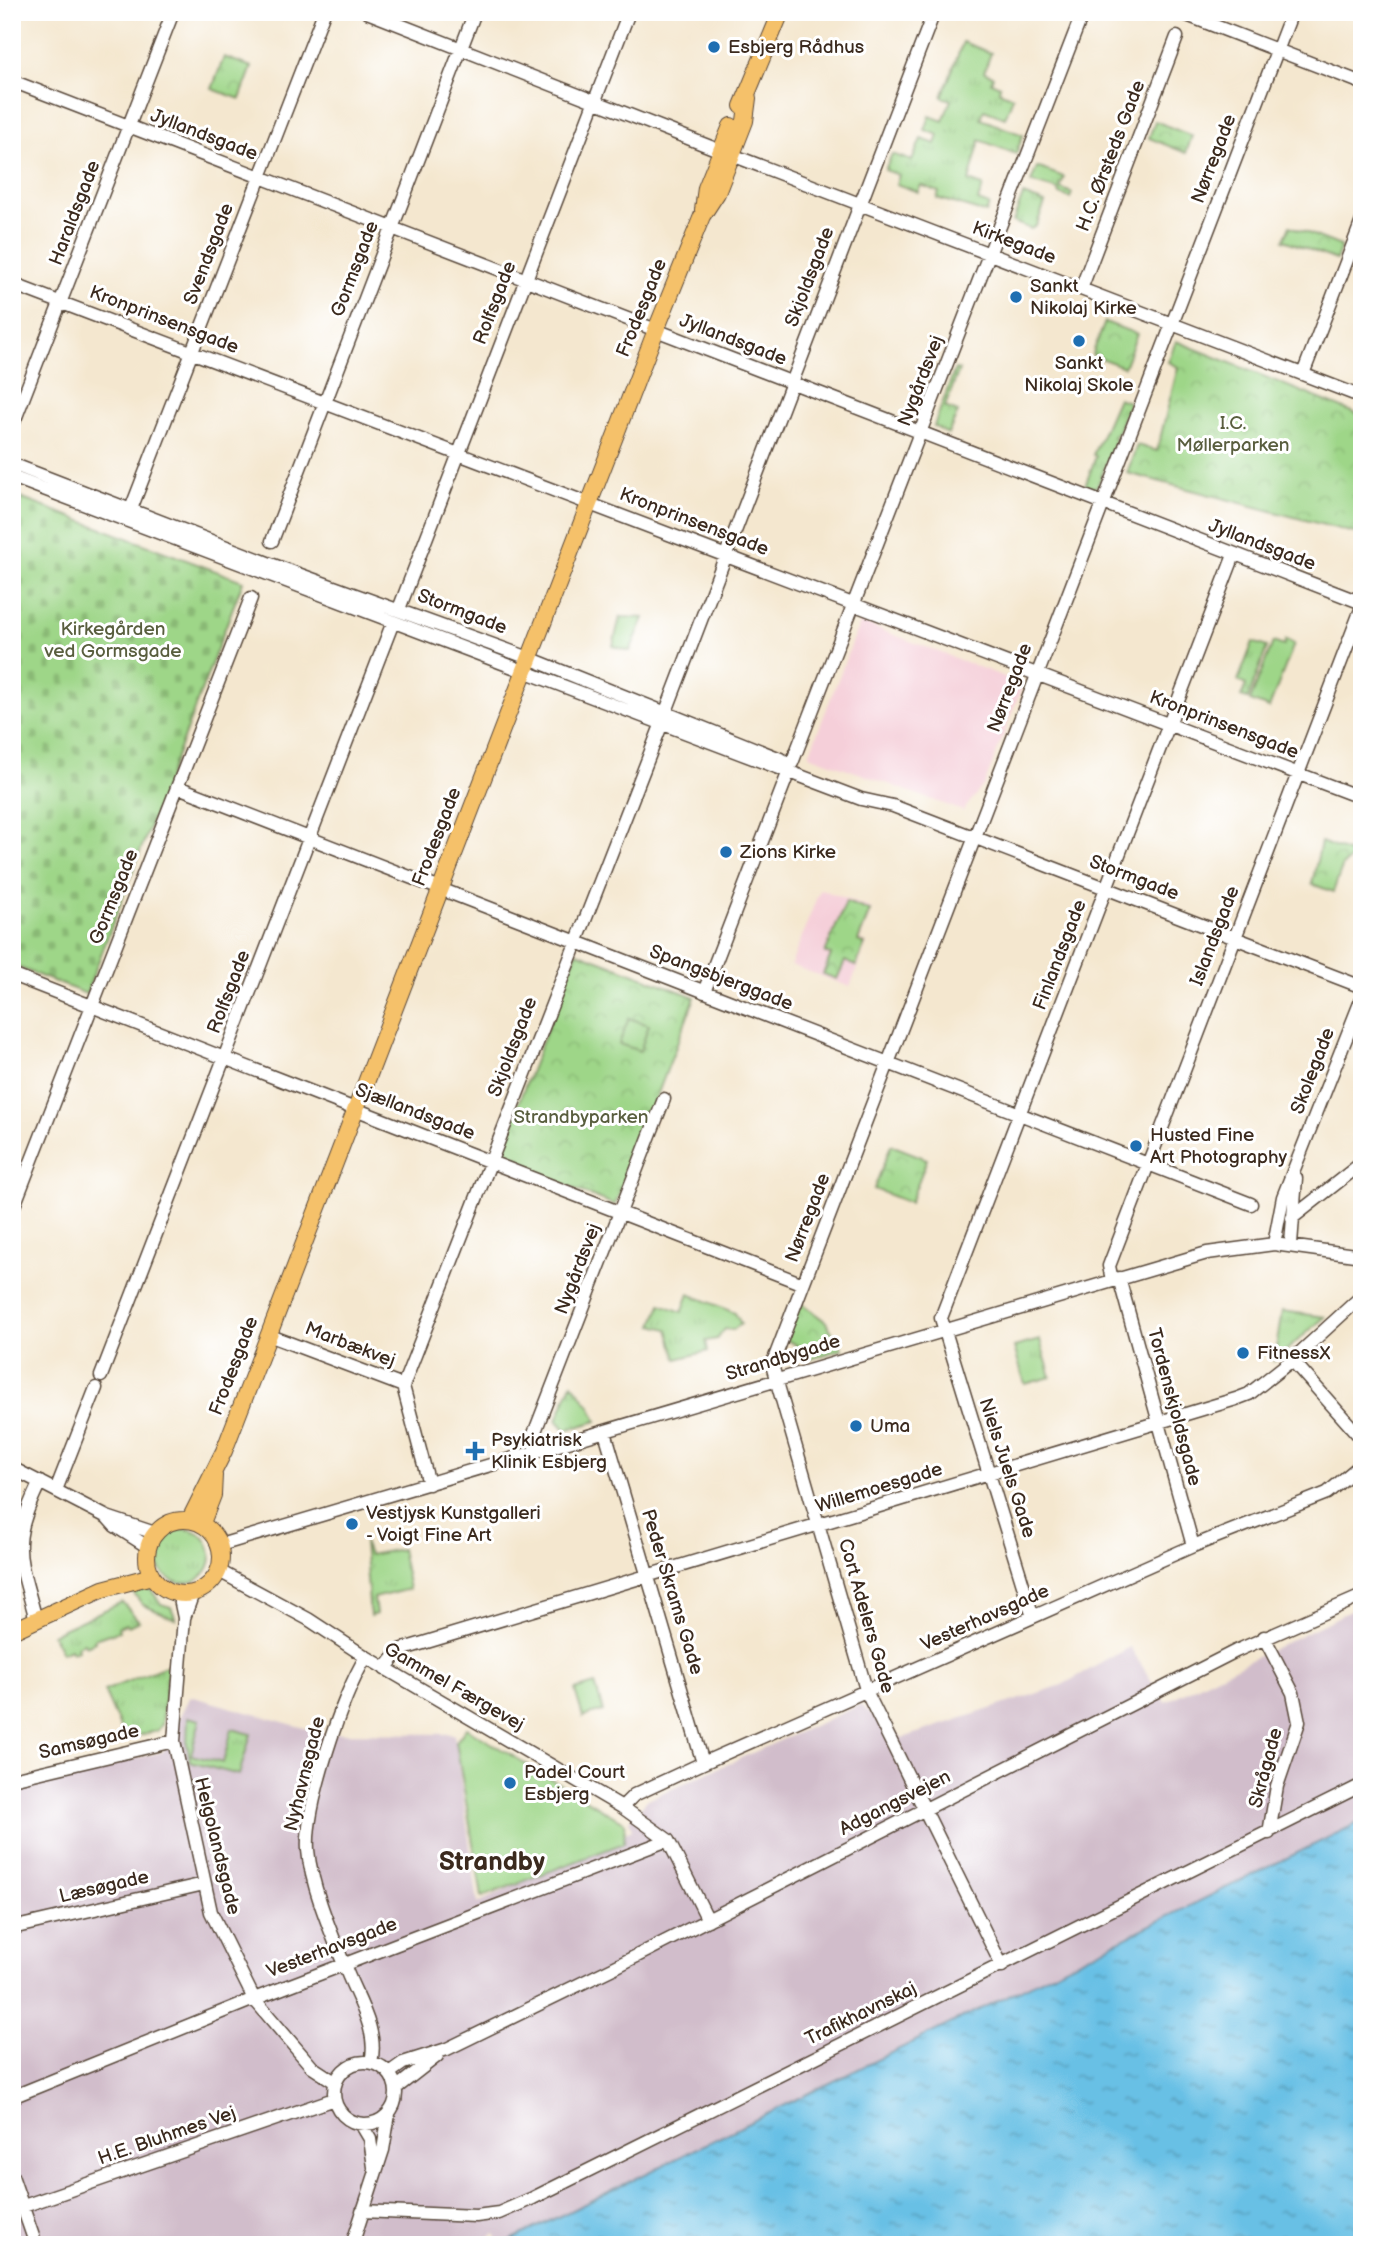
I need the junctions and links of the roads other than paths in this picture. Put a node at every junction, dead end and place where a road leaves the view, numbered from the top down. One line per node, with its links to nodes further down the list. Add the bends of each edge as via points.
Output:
1 (173, 12): 17 (street, Haraldsgade)
2 (324, 12): 19 (street, Svendsgade)
3 (367, 12): 12 (street, Kirkegade)
4 (475, 12): 12 (street, Gormsgade)
5 (629, 12): 16 (street, Rolfsgade)
6 (781, 12): 18 (main road, Frodesgade, via 748,98 745,121)
7 (934, 12): 20 (street, Skjoldsgade)
8 (1083, 12): 23 (street, Nygårdsvej)
9 (1180, 12): 13 (street)
10 (1292, 12): 13 (street, Nørregade)
11 (1177, 37): 26 (street, H.C. Ørsteds Gade)
12 (461, 49): 16 (street, Kirkegade); 22 (street, Gormsgade)
13 (1277, 50): 15 (street); 28 (street, Nørregade)
14 (12, 81): 17 (street, Jyllandsgade)
15 (1362, 83)
16 (594, 102): 18 (street, Kirkegade); 24 (street, Rolfsgade)
17 (129, 126): 19 (street, Jyllandsgade); 27 (street, Haraldsgade)
18 (726, 153): 20 (street, Kirkegade); 29 (main road, Frodesgade, via 717,193 702,216)
19 (260, 177): 22 (street, Jyllandsgade); 30 (street, Svendsgade)
20 (859, 203): 23 (street, Kirkegade); 32 (street, Skjoldsgade)
21 (1362, 221): 31 (street)
22 (392, 229): 24 (street, Jyllandsgade); 34 (street, Gormsgade)
23 (990, 254): 26 (street, Kirkegade); 36 (street, Nygårdsvej)
24 (526, 279): 29 (street, Jyllandsgade); 37 (street, Rolfsgade)
25 (12, 284): 27 (street, Kronprinsensgade)
26 (1081, 289): 28 (street, Kirkegade)
27 (61, 302): 30 (street, Kronprinsensgade); 35 (street, Haraldsgade)
28 (1171, 324): 31 (street, Kirkegade); 41 (street, Nørregade)
29 (656, 330): 32 (street, Jyllandsgade); 40 (main road, Frodesgade)
30 (192, 352): 34 (street, Kronprinsensgade); 42 (street, Svendsgade)
31 (1303, 374): 33 (street, Kirkegade)
32 (790, 383): 36 (street, Jyllandsgade); 44 (street, Skjoldsgade)
33 (1362, 397)
34 (325, 401): 37 (street, Kronprinsensgade); 43 (street, Gormsgade)
35 (12, 427)
36 (922, 432): 41 (street, Jyllandsgade); 47 (street, Nygårdsvej)
37 (458, 453): 40 (street, Kronprinsensgade); 49 (street, Rolfsgade)
38 (12, 464): 42 (street, Stormgade)
39 (12, 477): 50 (street, Stormgade)
40 (589, 503): 44 (street, Kronprinsensgade); 51 (main road, Frodesgade)
41 (1102, 504): 45 (street, Jyllandsgade); 52 (street, Nørregade)
42 (131, 509): 49 (street, Stormgade)
43 (272, 541)
44 (724, 555): 47 (street, Kronprinsensgade); 53 (street, Skjoldsgade)
45 (1234, 555): 48 (street, Jyllandsgade); 54 (street, Finlandsgade)
46 (251, 598): 57 (street, Gormsgade)
47 (853, 602): 52 (street, Kronprinsensgade); 55 (street, Nygårdsvej)
48 (1362, 605): 56 (street, Islandsgade)
49 (399, 609): 51 (street, Stormgade)
50 (393, 622): 51 (street, Stormgade); 60 (street, Rolfsgade)
51 (526, 664): 53 (street, Stormgade); 62 (main road, Frodesgade)
52 (1036, 674): 54 (street, Kronprinsensgade); 59 (street, Nørregade)
53 (663, 718): 55 (street, Stormgade); 64 (street, Skjoldsgade)
54 (1169, 724): 56 (street, Kronprinsensgade); 61 (street, Finlandsgade)
55 (791, 767): 59 (street, Stormgade); 67 (street, Nygårdsvej)
56 (1299, 774): 58 (street, Kronprinsensgade); 63 (street, Islandsgade)
57 (178, 787): 60 (street, Spangsbjerggade); 69 (street, Gormsgade)
58 (1362, 798)
59 (973, 837): 61 (street, Stormgade); 71 (street, Nørregade)
60 (309, 838): 62 (street, Spangsbjerggade); 70 (street, Rolfsgade)
61 (1106, 888): 63 (street, Stormgade); 74 (street, Finlandsgade)
62 (440, 889): 64 (street, Spangsbjerggade); 73 (main road, Frodesgade)
63 (1235, 936): 66 (street, Stormgade); 78 (street, Islandsgade)
64 (574, 941): 67 (street, Spangsbjerggade); 76 (street, Skjoldsgade)
65 (12, 975): 69 (street, Sjællandsgade)
66 (1362, 987)
67 (704, 992): 71 (street, Spangsbjerggade)
68 (1362, 998): 75 (street, Skolegade)
69 (92, 1006): 70 (street, Sjællandsgade); 80 (street, Gormsgade)
70 (224, 1058): 73 (street, Sjællandsgade); 103 (street, Rolfsgade)
71 (889, 1063): 74 (street, Spangsbjerggade); 87 (street, Nørregade)
72 (664, 1099): 81 (street, Nygårdsvej)
73 (355, 1109): 76 (street, Sjællandsgade); 90 (main road, Frodesgade)
74 (1019, 1114): 78 (street, Spangsbjerggade); 89 (street, Finlandsgade, via 943,1310)
75 (1300, 1158): 82 (street, Skolegade); 83 (street, Skolegade, via 1283,1197)
76 (490, 1162): 81 (street, Sjællandsgade); 93 (street, Skjoldsgade)
77 (1362, 1163): 82 (street)
78 (1149, 1164): 79 (street, Spangsbjerggade); 86 (street, Islandsgade, via 1109,1266)
79 (1251, 1204)
80 (12, 1211)
81 (620, 1213): 87 (street, Sjællandsgade); 97 (street, Nygårdsvej, via 534,1434)
82 (1292, 1218): 84 (street, Skolegade)
83 (1274, 1244): 84 (street, Strandbygade); 86 (street, Strandbygade, via 1207,1253)
84 (1292, 1244): 85 (street, Strandbygade)
85 (1362, 1256)
86 (1115, 1279): 89 (street, Strandbygade); 94 (street, Tordenskjoldsgade)
87 (803, 1284): 92 (street, Nørregade, via 777,1347)
88 (1362, 1296): 91 (street, Willemoesgade)
89 (942, 1330): 92 (street, Strandbygade); 100 (street, Niels Juels Gade)
90 (268, 1335): 93 (street, Marbækvej); 104 (main road, Frodesgade, via 214,1474 213,1495)
91 (1292, 1360): 94 (street, Willemoesgade, via 1249,1394); 96 (street)
92 (774, 1380): 95 (street, Strandbygade); 105 (street, Cort Adelers Gade)
93 (403, 1386): 102 (street, Marbækvej)
94 (1158, 1423): 100 (street, Willemoesgade); 107 (street, Tordenskjoldsgade)
95 (605, 1432): 97 (street, Strandbygade); 110 (street, Peder Skrams Gade)
96 (1362, 1439)
97 (535, 1453): 102 (street, Strandbygade)
98 (1362, 1464): 107 (street, Vesterhavsgade, via 1327,1493)
99 (12, 1468): 101 (street)
100 (989, 1474): 105 (street, Willemoesgade); 113 (street, Niels Juels Gade)
101 (40, 1482): 103 (street); 114 (street, via 23,1519 19,1548 20,1571)
102 (429, 1484): 106 (street, Strandbygade)
103 (56, 1490): 108 (street, via 107,1517)
104 (196, 1521): 106 (main road, via 210,1529); 108 (main road, via 172,1521)
105 (820, 1527): 110 (street, Willemoesgade); 119 (street, Cort Adelers Gade)
106 (220, 1545): 109 (main road)
107 (1194, 1546): 113 (street, Vesterhavsgade)
108 (151, 1554): 111 (main road, via 166,1590); 114 (main road, via 103,1589)
109 (219, 1571): 111 (main road, via 209,1585); 117 (street, Gammel Færgevej)
110 (648, 1576): 118 (street, Willemoesgade, via 400,1650); 121 (street, Peder Skrams Gade)
111 (186, 1594): 120 (street, Helgolandsgade)
112 (1362, 1596): 116 (street, Adgangsvejen)
113 (1033, 1617): 119 (street, Vesterhavsgade)
114 (36, 1620): 115 (main road)
115 (12, 1631)
116 (1264, 1637): 125 (street, Adgangsvejen); 126 (street, Skrågade, via 1293,1693 1298,1723 1277,1786)
117 (366, 1657): 118 (street, Gammel Færgevej); 131 (street, Nyhavnsgade, via 345,1695 308,1831 311,1870)
118 (385, 1669): 124 (street, Gammel Færgevej)
119 (867, 1693): 121 (street, Vesterhavsgade); 125 (street, Cort Adelers Gade)
120 (174, 1741): 122 (street, Samsøgade); 128 (street, Helgolandsgade)
121 (703, 1763): 124 (street, Vesterhavsgade, via 634,1795)
122 (12, 1779)
123 (1362, 1785): 126 (street, Trafikhavnskaj)
124 (622, 1807): 127 (street, Gammel Færgevej)
125 (923, 1810): 129 (street, Adgangsvejen); 132 (street, Cort Adelers Gade)
126 (1269, 1833): 132 (street, Trafikhavnskaj)
127 (668, 1840): 129 (street); 131 (street, Vesterhavsgade)
128 (204, 1884): 130 (street, Læsøgade); 133 (street, Helgolandsgade, via 223,1943)
129 (708, 1920): 134 (street, Adgangsvejen)
130 (12, 1928)
131 (344, 1964): 133 (street, Vesterhavsgade); 135 (street, Nyhavnsgade, via 374,2039)
132 (1002, 1966): 146 (street, Trafikhavnskaj, via 499,2213 451,2217)
133 (254, 1999): 137 (street, Helgolandsgade, via 312,2067); 139 (street, Vesterhavsgade)
134 (447, 2049): 136 (street, Adgangsvejen, via 403,2063); 138 (street, Adgangsvejen)
135 (371, 2062): 136 (street); 137 (street, via 354,2064)
136 (389, 2073): 138 (street)
137 (335, 2082): 140 (street)
138 (396, 2088): 141 (street)
139 (12, 2097)
140 (330, 2100): 142 (street, via 343,2115); 145 (street, H.E. Bluhmes Vej)
141 (389, 2114): 142 (street); 143 (street)
142 (361, 2124): 143 (street, via 373,2149)
143 (374, 2172): 146 (street)
144 (12, 2176): 145 (street)
145 (18, 2208): 147 (street)
146 (362, 2211): 148 (street)
147 (36, 2245)
148 (352, 2245)

